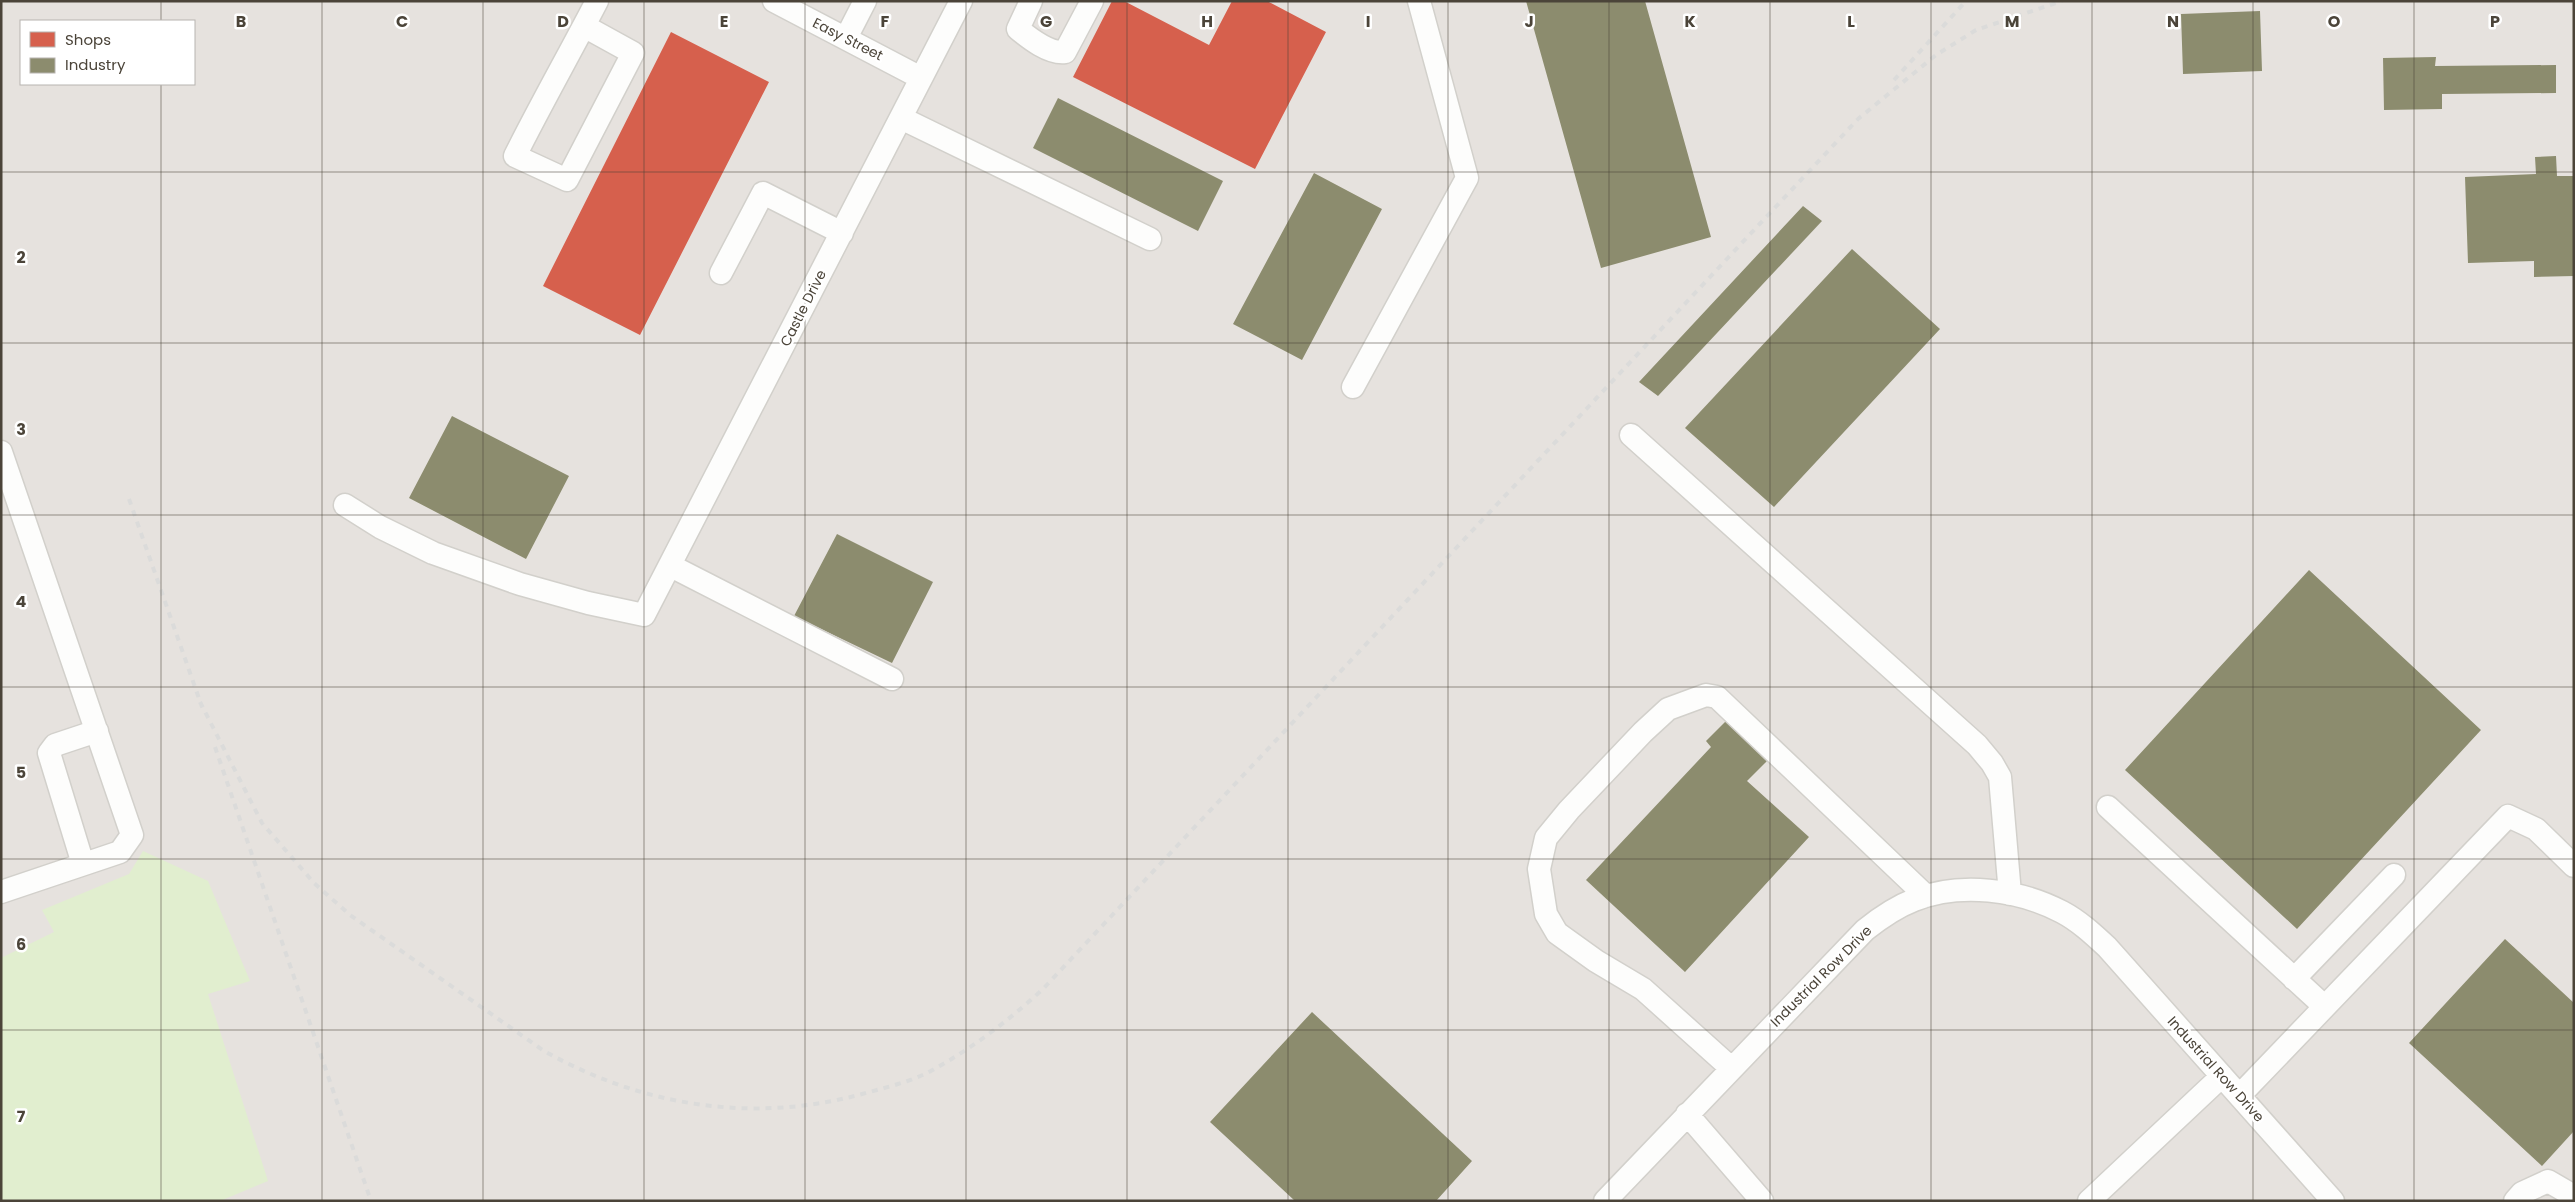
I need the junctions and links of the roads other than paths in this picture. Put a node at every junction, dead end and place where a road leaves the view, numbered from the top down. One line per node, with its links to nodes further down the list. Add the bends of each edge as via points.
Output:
1 (597, 1): 8 (street)
2 (774, 1): 9 (street, Easy Street)
3 (865, 1): 9 (street)
4 (961, 1): 10 (street, Castle Drive)
5 (1031, 1): 6 (street, via 1018,29 1058,53 1065,52)
6 (1092, 1)
7 (1419, 1): 15 (street, via 1467,178)
8 (584, 26): 8 (street, via 515,156 567,180 633,53)
9 (846, 38): 10 (street, Easy Street)
10 (922, 78): 11 (street, Castle Drive)
11 (901, 118): 12 (street, Castle Drive); 13 (street)
12 (842, 233): 14 (street, via 763,193); 19 (street, Castle Drive)
13 (1150, 239)
14 (721, 273)
15 (1353, 387)
16 (1631, 434): 27 (street, via 1878,654 1977,745 1992,763 2000,777 2003,797)
17 (1, 452): 21 (street)
18 (345, 506): 19 (street, Castle Drive, via 433,554 562,596 644,615)
19 (670, 566): 20 (street)
20 (892, 679)
21 (97, 731): 23 (street, via 132,835 120,852); 23 (street, via 55,745 49,753)
22 (2108, 807): 29 (street)
23 (83, 864): 26 (street)
24 (2574, 866): 30 (street, via 2536,829 2508,816)
25 (2394, 875): 29 (street)
26 (1, 892)
27 (2010, 894): 28 (street, Industrial Row Drive, via 1982,890); 32 (street, Industrial Row Drive, via 2063,912 2086,928 2108,947)
28 (1926, 896): 31 (street, Industrial Row Drive, via 1888,913 1865,930); 31 (street, via 1718,697 1706,695 1668,709 1546,838 1538,869 1540,890 1546,914 1557,933 1643,989)
29 (2294, 979): 30 (street)
30 (2324, 1006): 33 (street)
31 (1731, 1068): 34 (street, Industrial Row Drive)
32 (2222, 1076): 33 (street, Industrial Row Drive); 38 (street)
33 (2240, 1095): 39 (street, Industrial Row Drive)
34 (1687, 1114): 36 (street, Industrial Row Drive); 37 (street)
35 (2574, 1196): 40 (street, via 2548,1181 2522,1192)
36 (1605, 1201)
37 (1762, 1201)
38 (2089, 1201)
39 (2334, 1201)
40 (2515, 1201)

